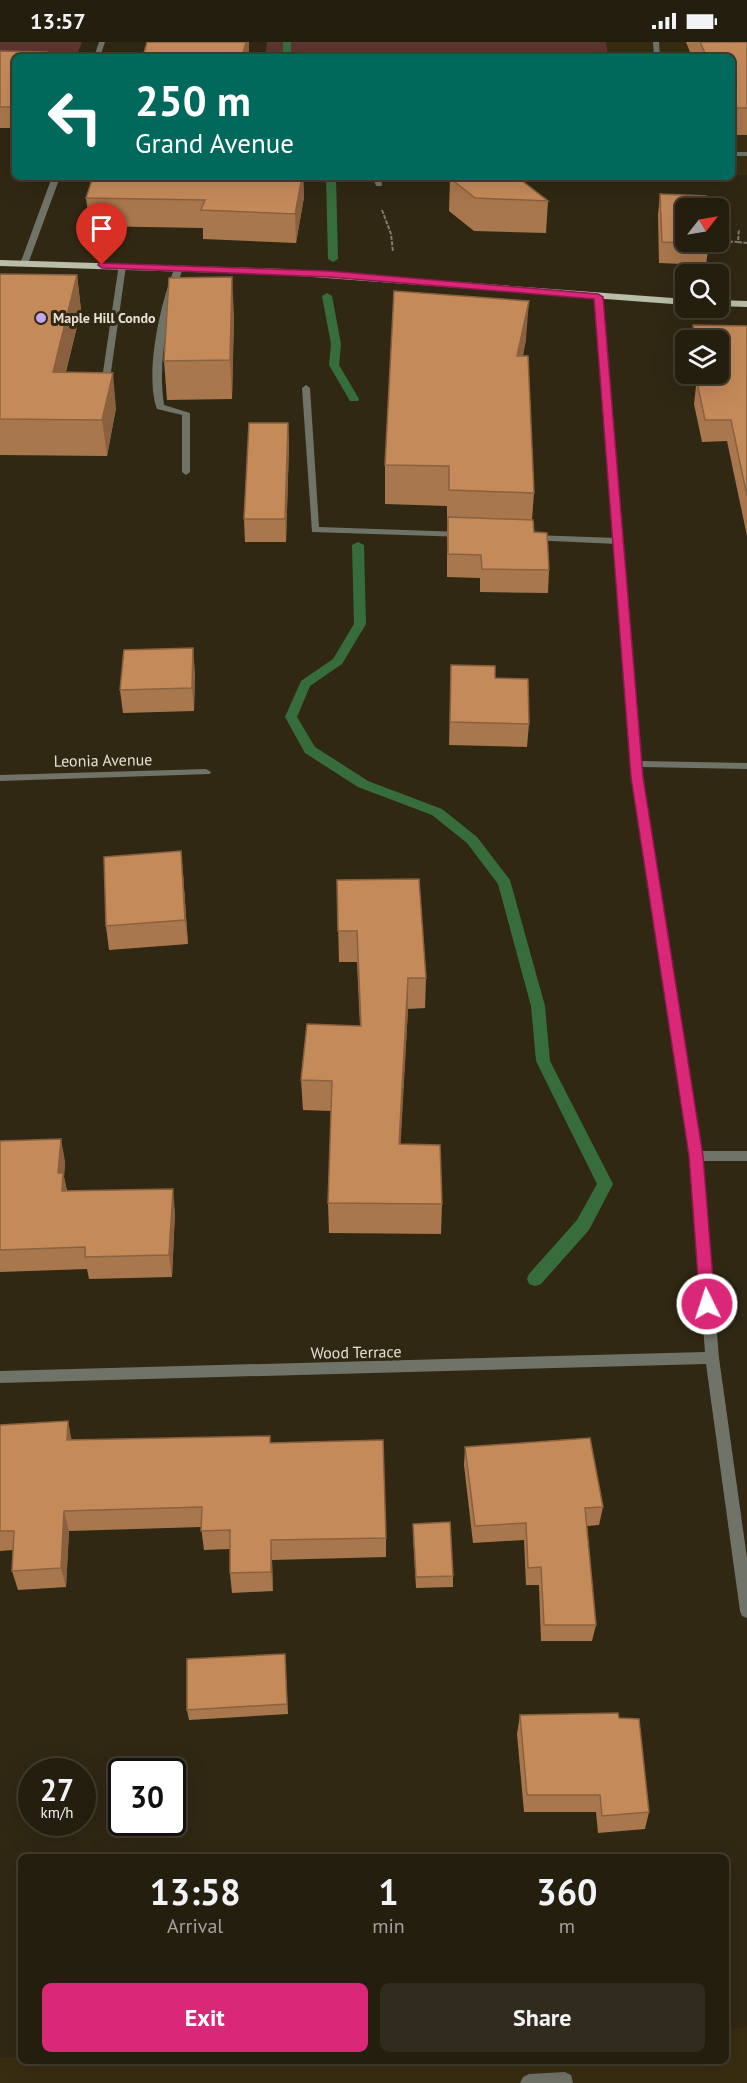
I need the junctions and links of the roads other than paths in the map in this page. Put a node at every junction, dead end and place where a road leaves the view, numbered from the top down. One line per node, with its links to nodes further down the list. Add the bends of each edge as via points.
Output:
1 (55, 180): 3 (street)
2 (0, 263): 3 (main road)
3 (24, 264): 4 (main road)
4 (122, 266): 5 (main road); 10 (street)
5 (179, 267): 6 (main road, via 329,274); 12 (street, via 165,312 155,386 160,407 186,413)
6 (598, 297): 7 (main road); 15 (street)
7 (675, 301)
8 (729, 303): 9 (main road)
9 (747, 304)
10 (107, 372)
11 (306, 388): 13 (street, via 315,530)
12 (186, 472)
13 (478, 536)
14 (524, 538): 15 (street)
15 (617, 541): 16 (street)
16 (637, 764): 17 (street); 20 (street)
17 (747, 766)
18 (207, 772): 19 (street, Leonia Avenue)
19 (0, 777)
20 (696, 1156): 21 (street); 22 (street)
21 (747, 1156)
22 (712, 1358): 23 (street, Wood Terrace); 24 (street)
23 (0, 1377)
24 (747, 1611)
25 (565, 2081): 26 (street)
26 (529, 2083)

